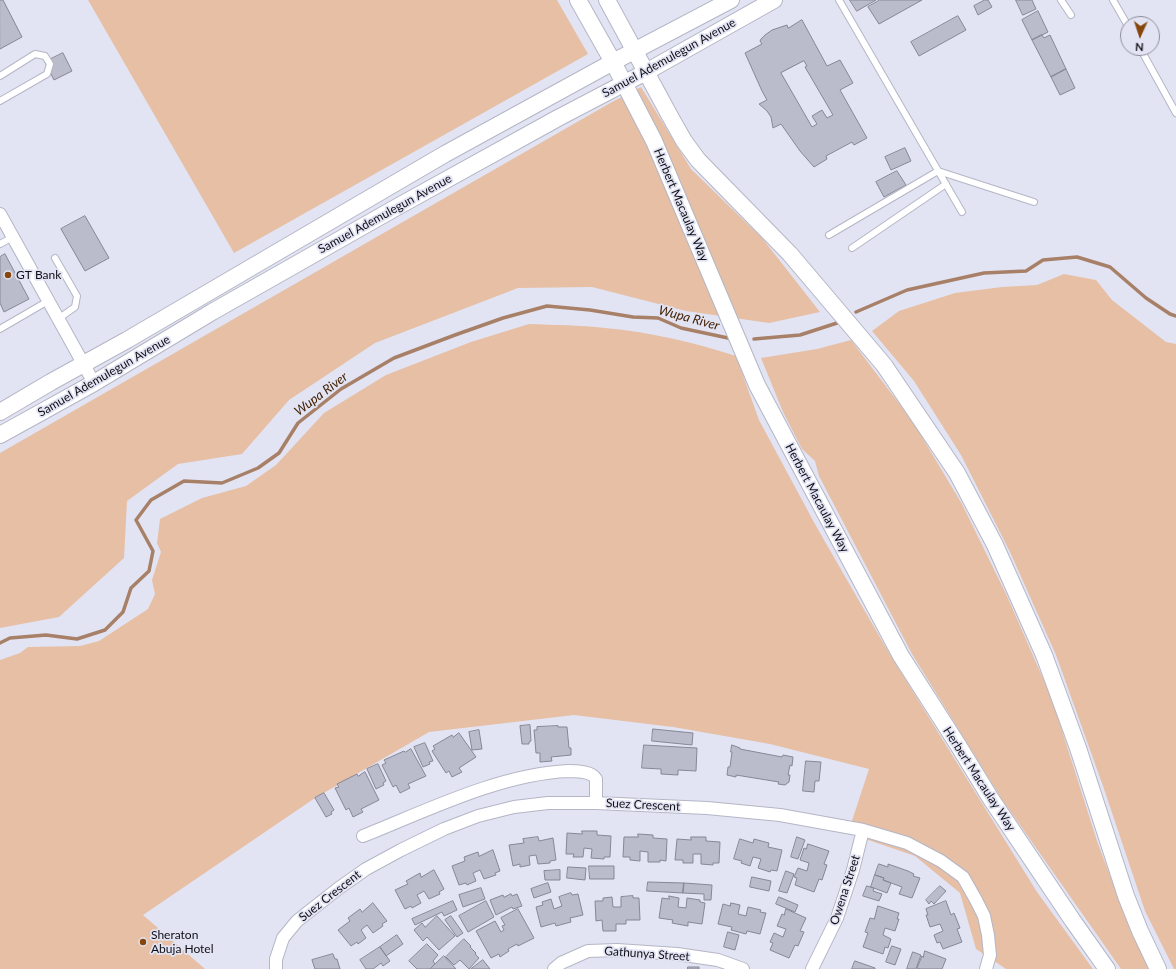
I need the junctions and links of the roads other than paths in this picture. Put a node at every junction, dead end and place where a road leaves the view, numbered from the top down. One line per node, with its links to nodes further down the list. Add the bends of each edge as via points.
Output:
1 (578, 0): 12 (main road, Herbert Macaulay Way)
2 (607, 0): 10 (main road)
3 (731, 0): 10 (main road, Samuel Ademulegun Avenue)
4 (774, 0): 13 (main road, Samuel Ademulegun Avenue)
5 (839, 0): 18 (lane)
6 (1061, 0): 8 (lane)
7 (1113, 0): 9 (lane)
8 (1071, 15)
9 (1122, 16)
10 (635, 51): 12 (main road, Samuel Ademulegun Avenue); 13 (main road)
11 (1144, 56): 17 (lane)
12 (613, 62): 15 (main road, Herbert Macaulay Way); 31 (main road, Samuel Ademulegun Avenue, via 445,154)
13 (646, 72): 15 (main road, Samuel Ademulegun Avenue); 44 (main road, via 670,118 698,160 790,254 884,365 957,473 995,545 1044,656 1078,748 1126,896)
14 (0, 76): 16 (lane, via 35,54 45,56 50,64 46,74)
15 (625, 84): 32 (main road, Samuel Ademulegun Avenue, via 383,215 212,312); 43 (main road, Herbert Macaulay Way, via 654,141 757,385 901,656 991,799)
16 (0, 101)
17 (1176, 113)
18 (938, 171): 19 (lane); 20 (lane); 23 (lane)
19 (946, 184): 21 (lane); 26 (lane)
20 (1034, 202)
21 (962, 212)
22 (0, 214): 24 (street)
23 (829, 235)
24 (13, 237): 25 (lane); 28 (street)
25 (0, 244)
26 (852, 248)
27 (55, 258): 29 (lane, via 77,296 75,307)
28 (48, 301): 29 (street); 30 (lane)
29 (58, 319): 31 (street)
30 (0, 329)
31 (83, 364): 32 (street); 33 (main road, Samuel Ademulegun Avenue)
32 (94, 383): 34 (main road, Samuel Ademulegun Avenue)
33 (0, 412)
34 (0, 435)
35 (596, 803): 36 (street, Suez Crescent, via 707,808 780,815); 37 (street, via 596,779 592,774 576,771 550,772 493,786); 38 (street, Suez Crescent, via 548,803 514,807 444,828 401,850 355,876 298,921 283,938 276,959)
36 (863, 830): 41 (street, Owena Street, via 837,918); 42 (street, Suez Crescent, via 907,843 941,861 963,877 985,923 990,955)
37 (363, 836)
38 (276, 969)
39 (554, 969): 40 (street, Gathunya Street, via 561,963 588,951 617,950 718,960)
40 (743, 969)
41 (812, 969)
42 (986, 969)
43 (1107, 969)
44 (1158, 969)

